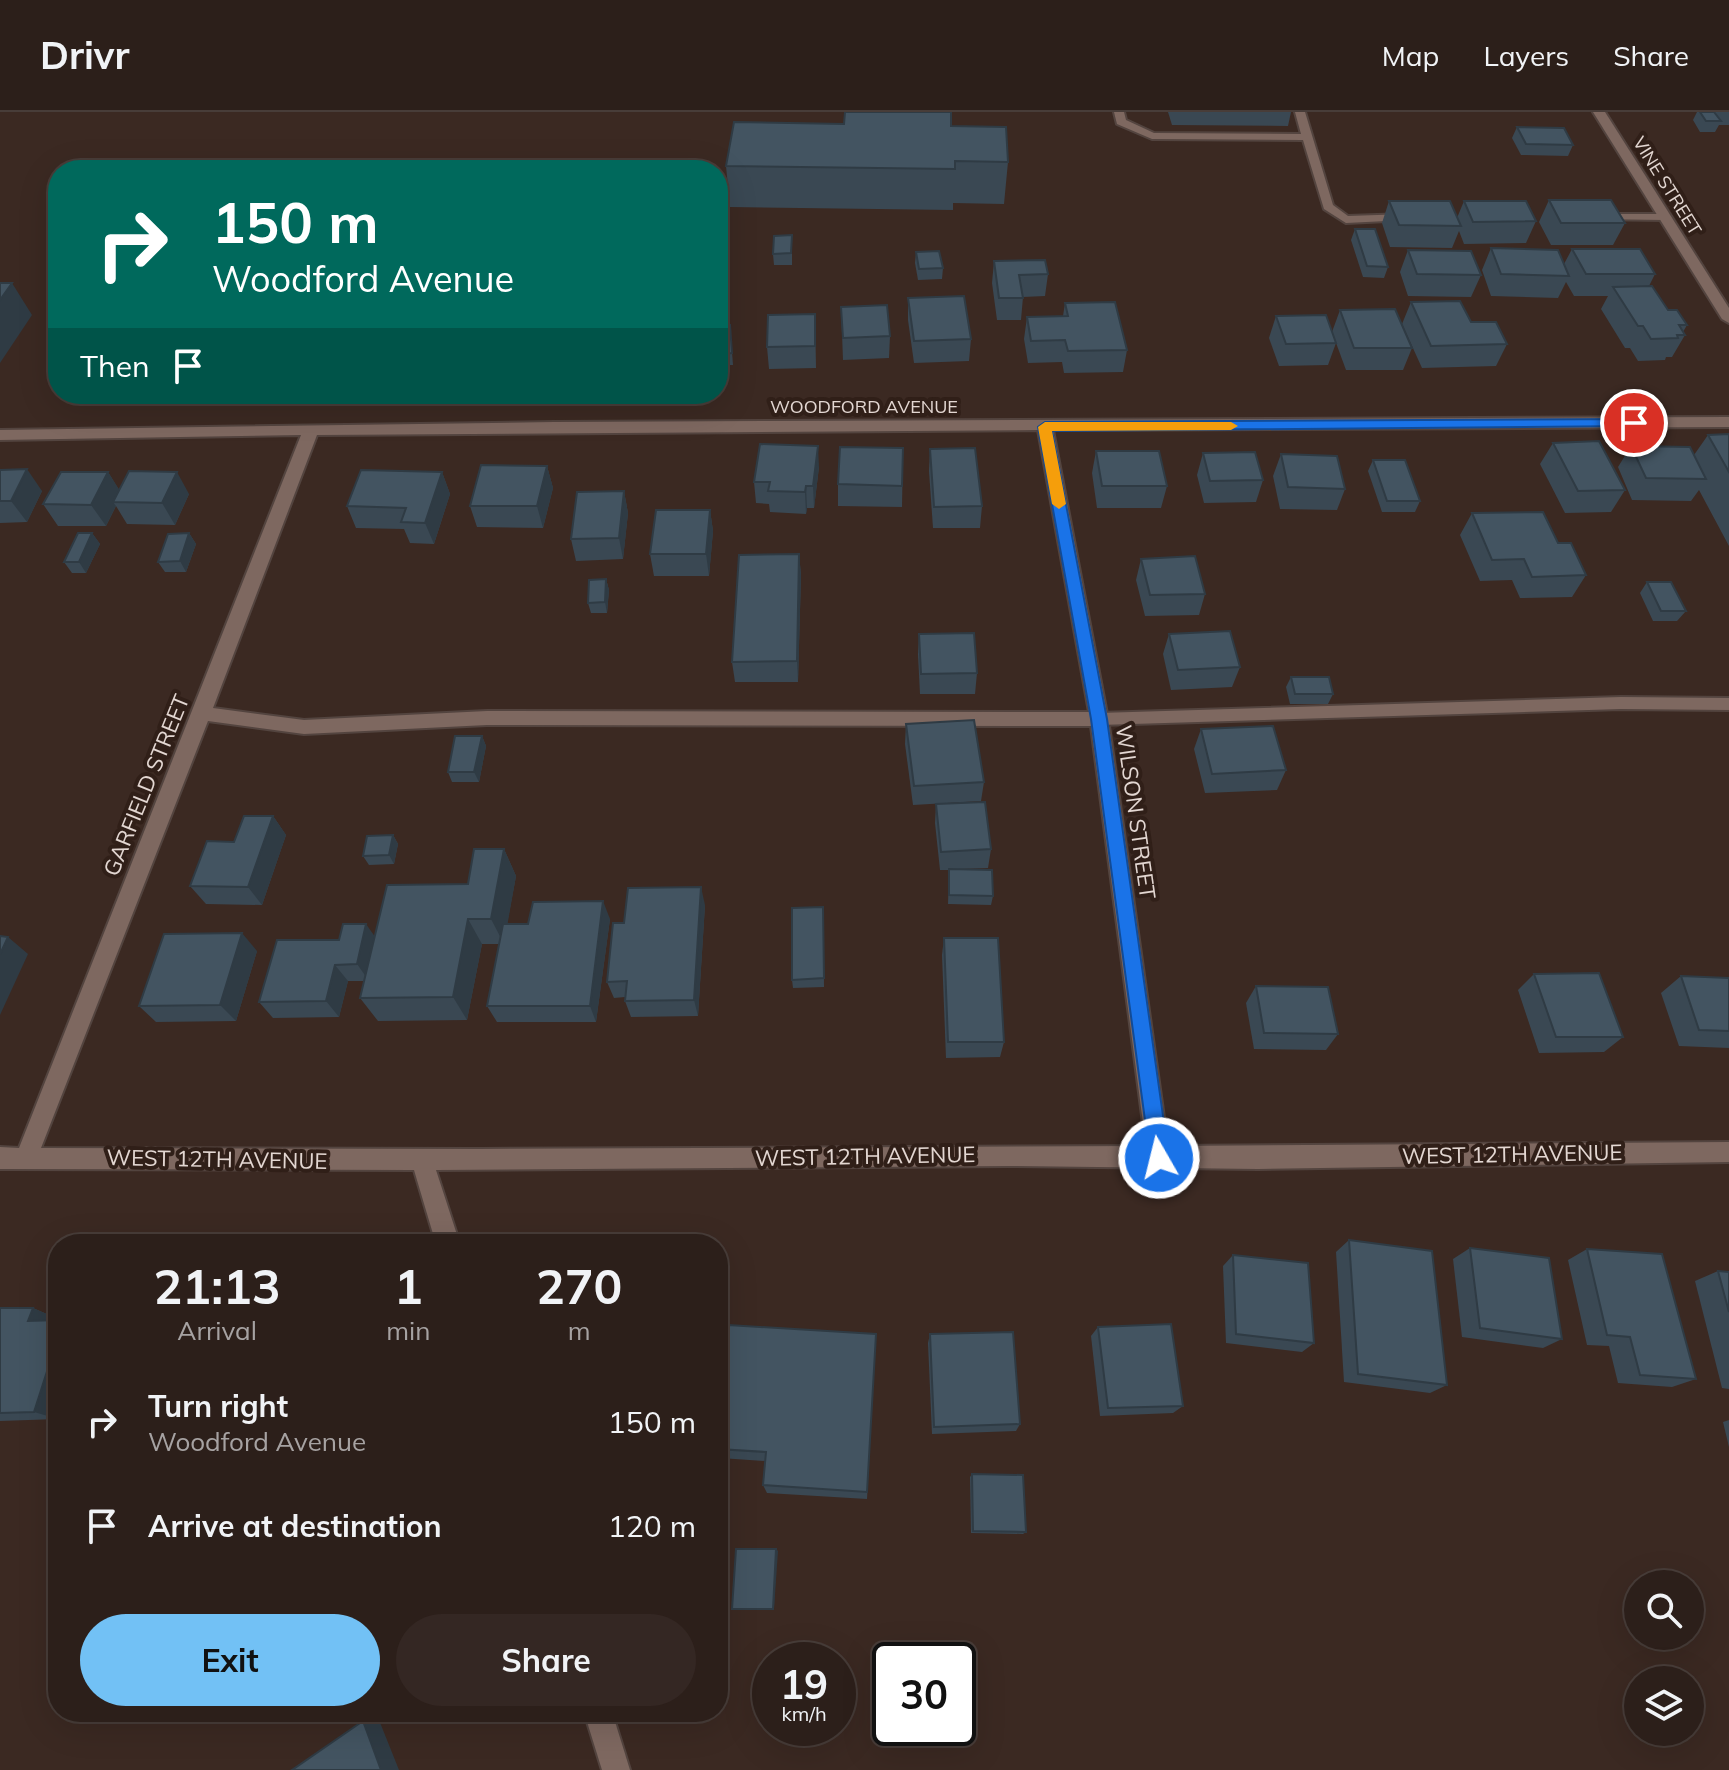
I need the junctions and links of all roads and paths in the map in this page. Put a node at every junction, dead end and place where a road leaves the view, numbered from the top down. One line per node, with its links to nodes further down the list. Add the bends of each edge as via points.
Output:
1 (1119, 112): 4 (lane, via 1121,122 1152,136)
2 (1300, 112): 4 (lane)
3 (1599, 112): 7 (street, VINE STREET)
4 (1308, 137): 5 (lane, via 1328,207 1346,220)
5 (1419, 217)
6 (1589, 217): 7 (lane)
7 (1665, 217): 8 (street, VINE STREET)
8 (1729, 319)
9 (1729, 422): 10 (street, WOODFORD AVENUE)
10 (1045, 427): 11 (street, WOODFORD AVENUE); 15 (street, WILSON STREET)
11 (311, 430): 12 (street, WOODFORD AVENUE); 14 (street, GARFIELD STREET)
12 (0, 435)
13 (1729, 704): 15 (lane)
14 (202, 713): 15 (street, via 304,727 487,718); 18 (street, GARFIELD STREET)
15 (1099, 719): 19 (street, WILSON STREET)
16 (1729, 1152): 19 (street, WEST 12TH AVENUE)
17 (0, 1158): 18 (street, WEST 12TH AVENUE)
18 (26, 1158): 20 (street, WEST 12TH AVENUE)
19 (1159, 1158): 20 (street, WEST 12TH AVENUE)
20 (422, 1160): 21 (street)
21 (445, 1234)
22 (601, 1722): 23 (street)
23 (616, 1770)

